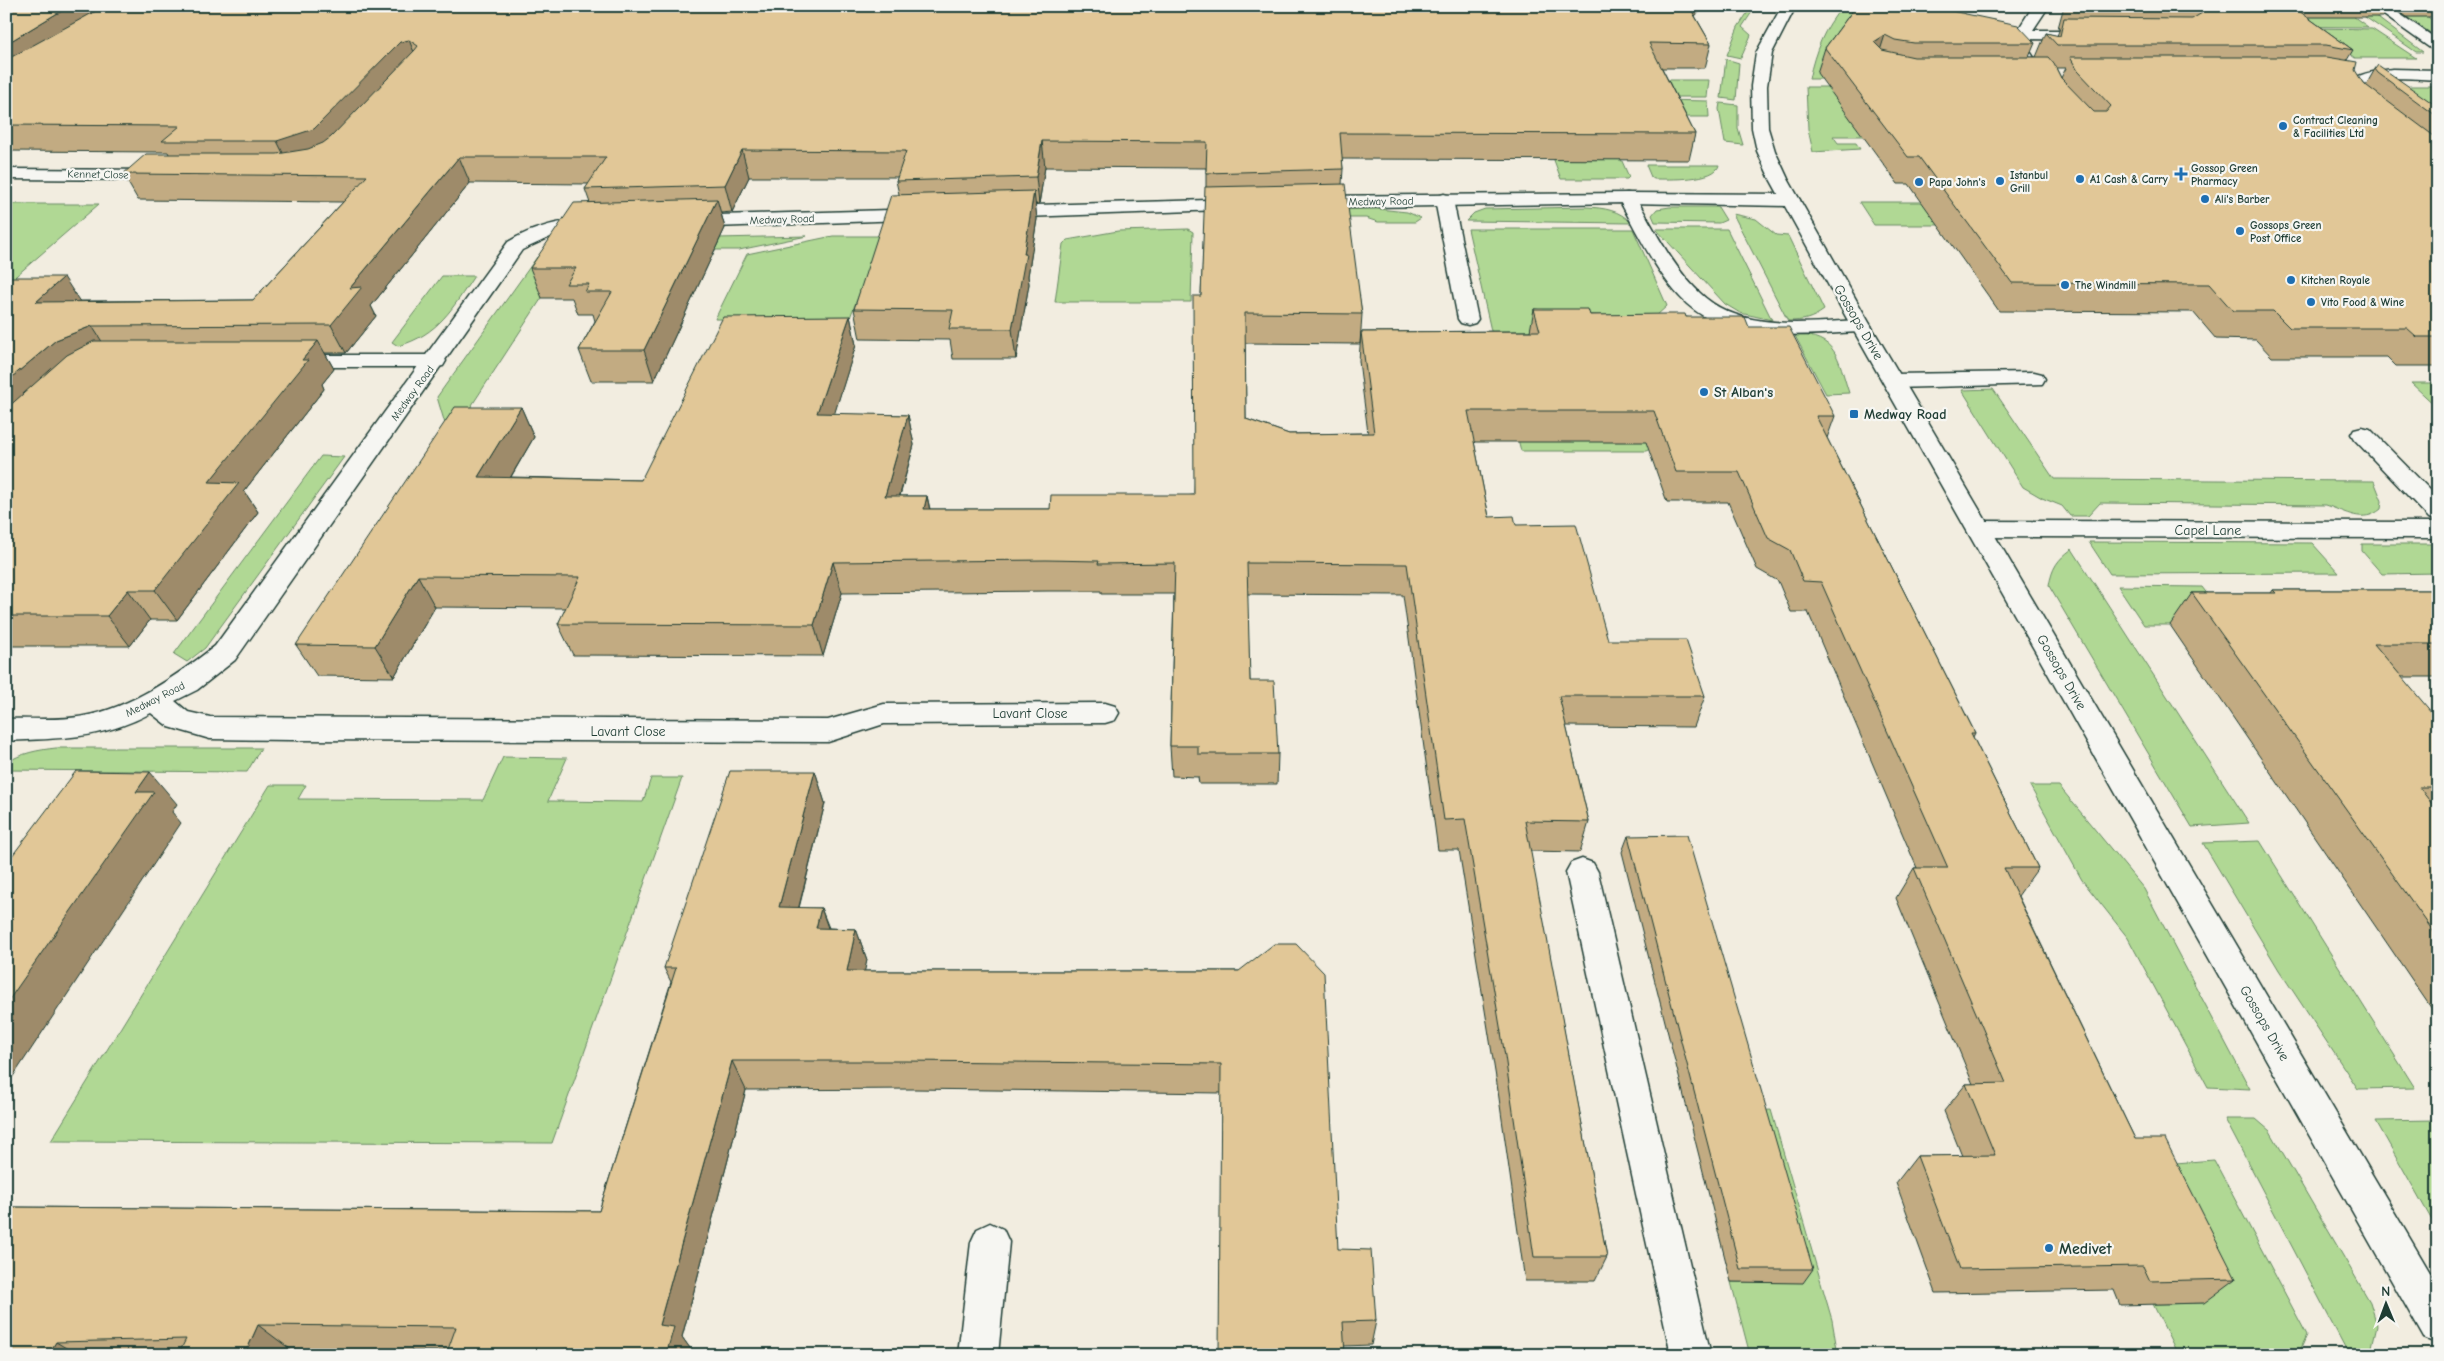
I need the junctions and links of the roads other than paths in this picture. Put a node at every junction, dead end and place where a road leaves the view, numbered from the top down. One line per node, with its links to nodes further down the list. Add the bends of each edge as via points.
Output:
1 (1789, 6): 16 (street, Gossops Drive, via 1764,53 1759,86 1760,128 1766,151)
2 (2042, 6): 4 (street)
3 (2378, 6): 6 (street)
4 (2022, 34): 5 (street); 7 (street, via 2018,48 2042,75)
5 (2112, 34)
6 (2438, 47)
7 (2022, 75)
8 (2438, 75): 10 (street, via 2382,76)
9 (2338, 78): 10 (street)
10 (2356, 83): 11 (street, via 2350,95 2355,104)
11 (2371, 117)
12 (6, 174): 13 (street, Kennet Close)
13 (180, 175)
14 (1627, 198): 15 (street, Medway Road); 16 (street, Medway Road); 24 (street, via 1680,281 1704,307 1724,317 1766,327)
15 (1444, 200): 17 (street, Medway Road); 23 (street)
16 (1791, 200): 24 (street, Gossops Drive)
17 (1293, 203)
18 (1265, 204): 19 (street)
19 (978, 213)
20 (939, 214): 21 (street, Medway Road)
21 (668, 223)
22 (613, 224): 26 (street, Medway Road, via 563,226 528,237 515,246)
23 (1468, 319)
24 (1861, 326): 28 (street, Gossops Drive)
25 (270, 361): 26 (street)
26 (435, 361): 33 (street, Medway Road, via 226,653 187,684)
27 (2034, 379): 28 (street)
28 (1894, 380): 31 (street, Gossops Drive)
29 (2362, 434): 30 (street)
30 (2438, 513)
31 (1979, 529): 32 (street, Capel Lane); 38 (street, Gossops Drive)
32 (2438, 530)
33 (155, 701): 34 (street, Lavant Close, via 179,720 210,728 828,732 884,714); 35 (street, Medway Road, via 83,728)
34 (1105, 713)
35 (6, 730)
36 (1582, 872): 40 (street)
37 (990, 1242): 39 (street)
38 (2438, 1324)
39 (978, 1355)
40 (1691, 1355)

